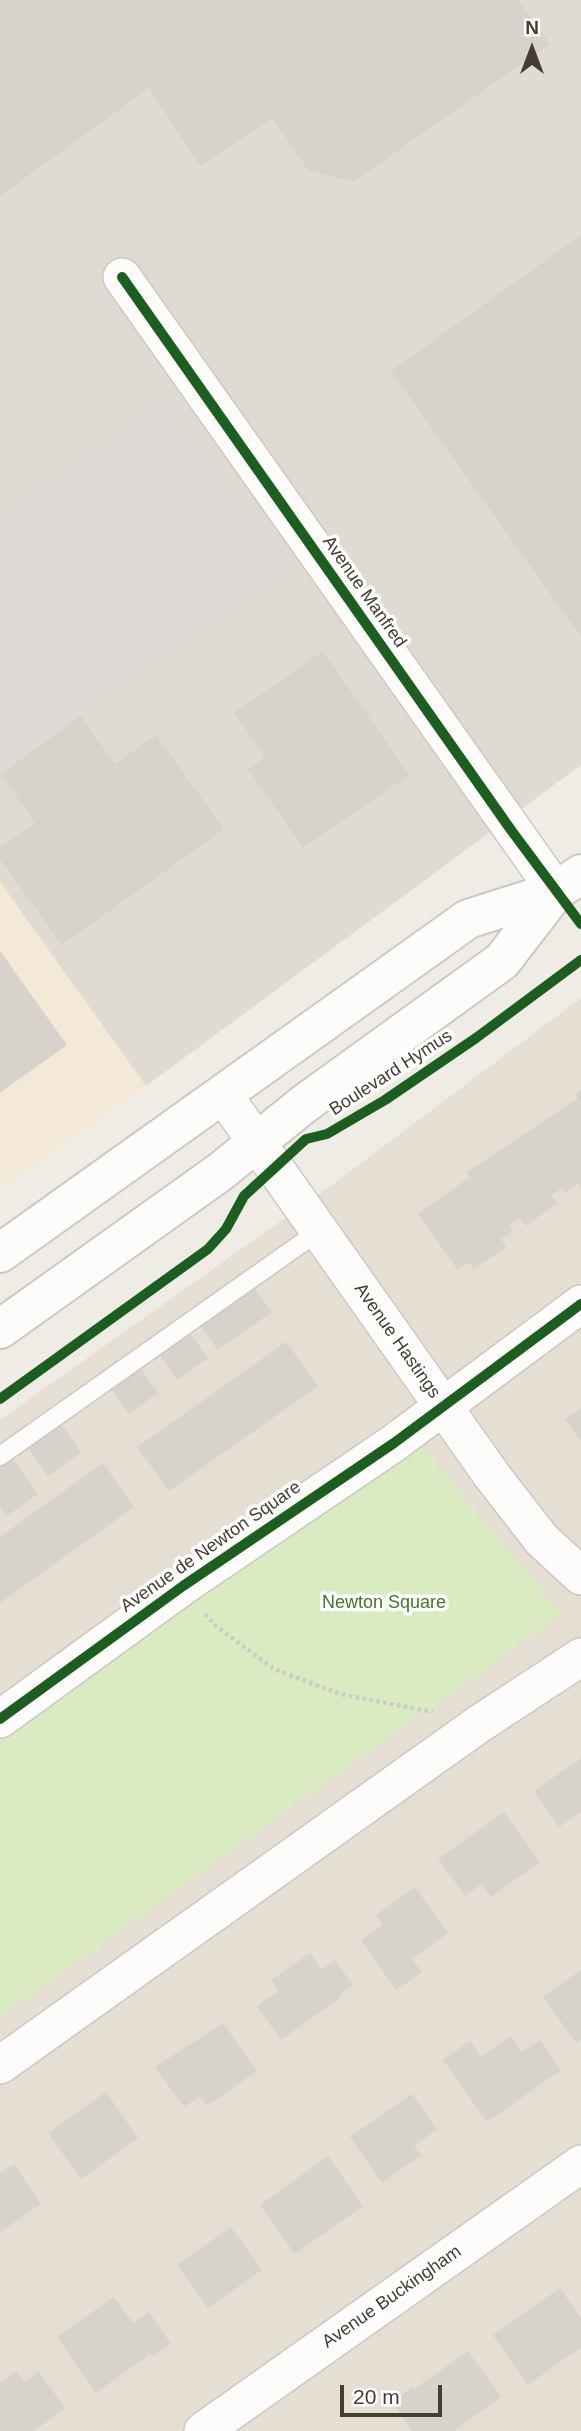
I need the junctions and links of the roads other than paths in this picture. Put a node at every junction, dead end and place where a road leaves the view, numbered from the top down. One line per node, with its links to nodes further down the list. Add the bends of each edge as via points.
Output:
1 (122, 277): 2 (street, Avenue Manfred)
2 (568, 883): 3 (street, via 468,919); 4 (street, Boulevard Hymus, via 502,961)
3 (224, 1096): 4 (street, Avenue Hastings); 6 (street)
4 (257, 1142): 5 (street, Avenue Hastings); 8 (street, Boulevard Hymus)
5 (319, 1231): 9 (street, Avenue Hastings); 10 (lane)
6 (0, 1253)
7 (581, 1304): 9 (street, Avenue de Newton Square)
8 (0, 1329)
9 (443, 1405): 11 (street, Avenue Hastings, via 542,1540); 13 (street, Avenue de Newton Square)
10 (0, 1456)
11 (581, 1576)
12 (581, 1657): 14 (street, via 479,1724)
13 (0, 1719)
14 (0, 2064)
15 (581, 2164): 16 (street, Avenue Buckingham)
16 (203, 2431)

